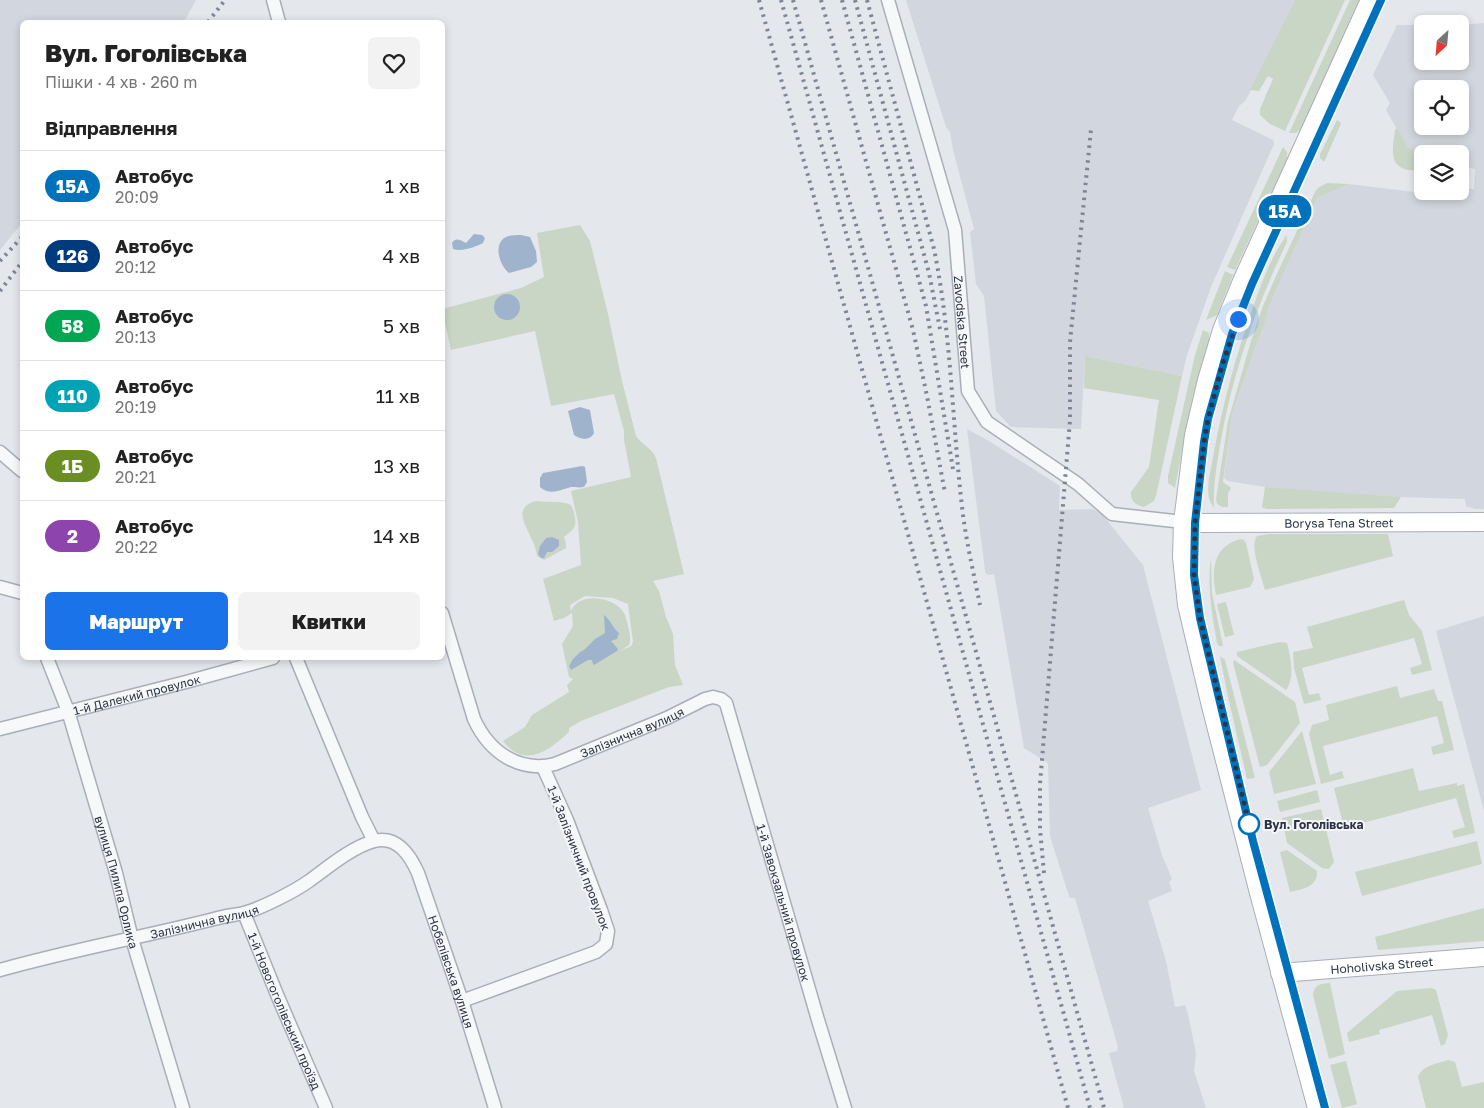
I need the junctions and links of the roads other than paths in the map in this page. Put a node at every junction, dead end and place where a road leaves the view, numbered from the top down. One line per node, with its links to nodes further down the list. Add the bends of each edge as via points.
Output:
1 (273, 0): 5 (street)
2 (888, 0): 9 (street, Zavodska Street, via 955,230 968,391 987,422 1078,484 1112,514)
3 (1370, 0): 9 (main road, via 1222,330 1196,426)
4 (1381, 0): 9 (main road, via 1232,334 1208,419)
5 (278, 20)
6 (0, 452): 7 (street)
7 (20, 469)
8 (1484, 522): 9 (main road, Borysa Tena Street)
9 (1189, 523): 25 (main road, via 1182,557 1187,604 1211,706)
10 (0, 587): 11 (street)
11 (20, 592)
12 (445, 622): 19 (street, via 479,730 490,744 514,762)
13 (48, 660): 17 (street, вулиця Пилипа Орлика)
14 (265, 660): 17 (street, 1-й Далекий провулок)
15 (297, 660): 20 (street)
16 (721, 699): 19 (street, Залізнична вулиця, via 704,699 607,744); 30 (street, 1-й Завокзальний провулок, via 730,711)
17 (68, 711): 18 (street, 1-й Далекий провулок); 22 (street, вулиця Пилипа Орлика)
18 (0, 729)
19 (543, 767): 26 (street, 1-й Залізничний провулок, via 601,910 608,931 606,944 596,952)
20 (374, 841): 21 (street, Залізнична вулиця, via 334,862 307,883); 26 (street, Нобелівська вулиця, via 394,843 411,857)
21 (244, 913): 22 (street, Залізнична вулиця); 28 (street, 1-й Новогоголівський проїзд)
22 (132, 939): 24 (street, Залізнична вулиця); 27 (street, вулиця Пилипа Орлика)
23 (1484, 957): 25 (main road, Hoholivska Street)
24 (0, 970)
25 (1285, 972): 31 (main road); 32 (main road)
26 (462, 1001): 29 (street, Нобелівська вулиця)
27 (183, 1108)
28 (326, 1108)
29 (496, 1108)
30 (845, 1108)
31 (1317, 1108)
32 (1325, 1108)

